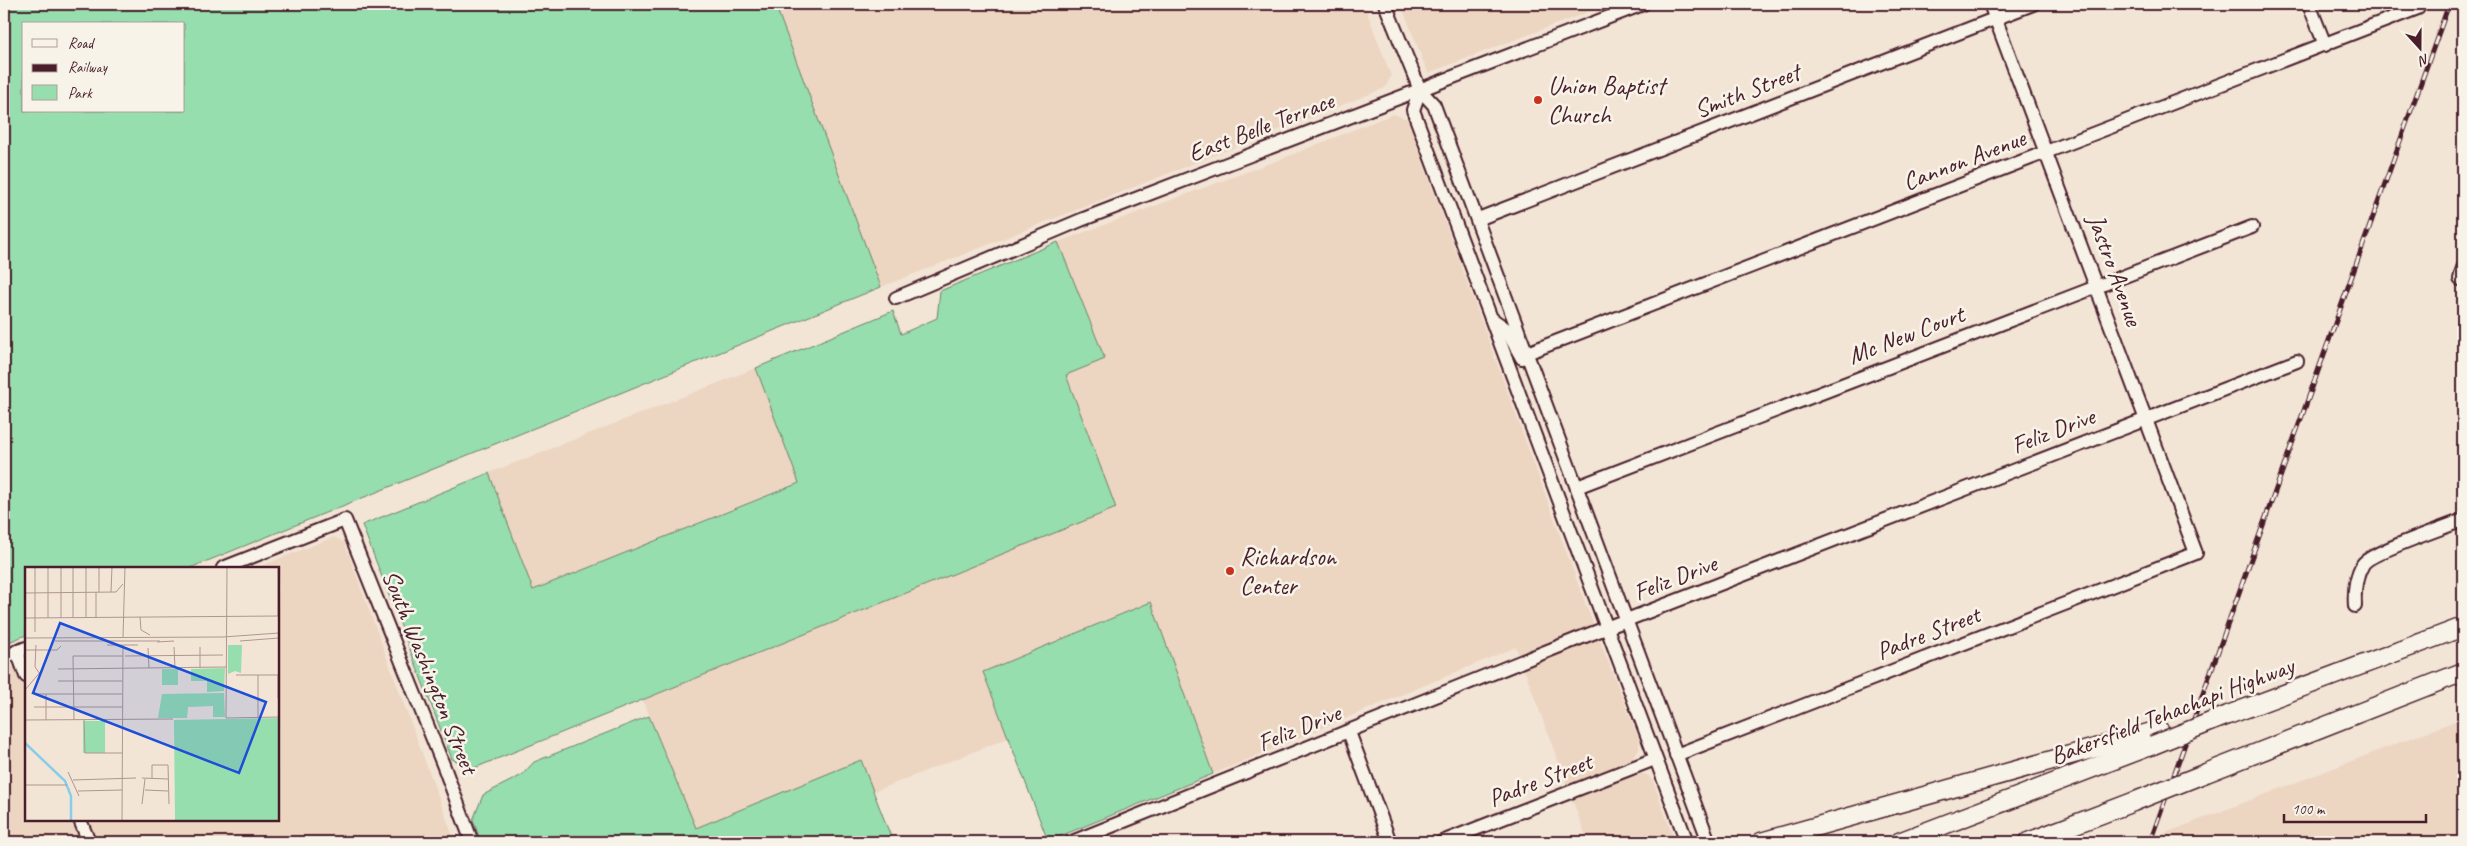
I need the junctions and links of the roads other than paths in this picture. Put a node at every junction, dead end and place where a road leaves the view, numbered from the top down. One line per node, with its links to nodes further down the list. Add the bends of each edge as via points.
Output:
1 (1385, 4): 9 (street)
2 (1644, 4): 9 (street, East Belle Terrace)
3 (1990, 4): 7 (street, Jastro Avenue)
4 (2033, 4): 7 (street, Smith Street)
5 (2309, 4): 8 (street)
6 (2418, 8): 8 (street, Cannon Avenue)
7 (1996, 18): 10 (street, Jastro Avenue); 11 (street, Smith Street)
8 (2325, 45): 10 (street, Cannon Avenue)
9 (1420, 90): 11 (street, via 1434,105); 14 (street, East Belle Terrace, via 1081,220); 15 (street, via 1413,110)
10 (2046, 152): 13 (street, Jastro Avenue); 16 (street, Cannon Avenue)
11 (1478, 219): 16 (street)
12 (2252, 227): 13 (street, Mc New Court)
13 (2096, 286): 19 (street, Jastro Avenue); 20 (street, Mc New Court)
14 (896, 298)
15 (1492, 319): 18 (street, via 1506,329); 27 (street)
16 (1527, 353): 18 (street)
17 (2296, 361): 19 (street, Feliz Drive)
18 (1545, 402): 20 (street)
19 (2146, 419): 22 (street, Jastro Avenue); 25 (street, Feliz Drive)
20 (1577, 487): 25 (street)
21 (2463, 520): 24 (street, via 2383,552 2364,563 2354,587)
22 (2196, 553): 34 (street, Padre Street)
23 (226, 567): 39 (street, South Washington Street, via 345,520)
24 (2355, 606)
25 (1626, 621): 27 (street, Feliz Drive); 34 (street)
26 (2463, 627): 33 (highway, Bakersfield Tehachapi Highway, bridge, via 2228,715)
27 (1607, 628): 32 (street, Feliz Drive); 35 (street)
28 (22, 649): 29 (street); 30 (street)
29 (4, 657)
30 (25, 669)
31 (2463, 672): 46 (highway, bridge)
32 (1349, 732): 37 (street, Feliz Drive); 40 (street)
33 (2156, 737): 44 (highway); 45 (highway, Bakersfield Tehachapi Highway)
34 (1676, 755): 43 (street)
35 (1655, 759): 41 (street, Padre Street); 42 (street)
36 (80, 821): 38 (street)
37 (1081, 841)
38 (89, 842)
39 (472, 842)
40 (1390, 842)
41 (1442, 842)
42 (1687, 842)
43 (1709, 842)
44 (1761, 842)
45 (1899, 842)
46 (2028, 842)

